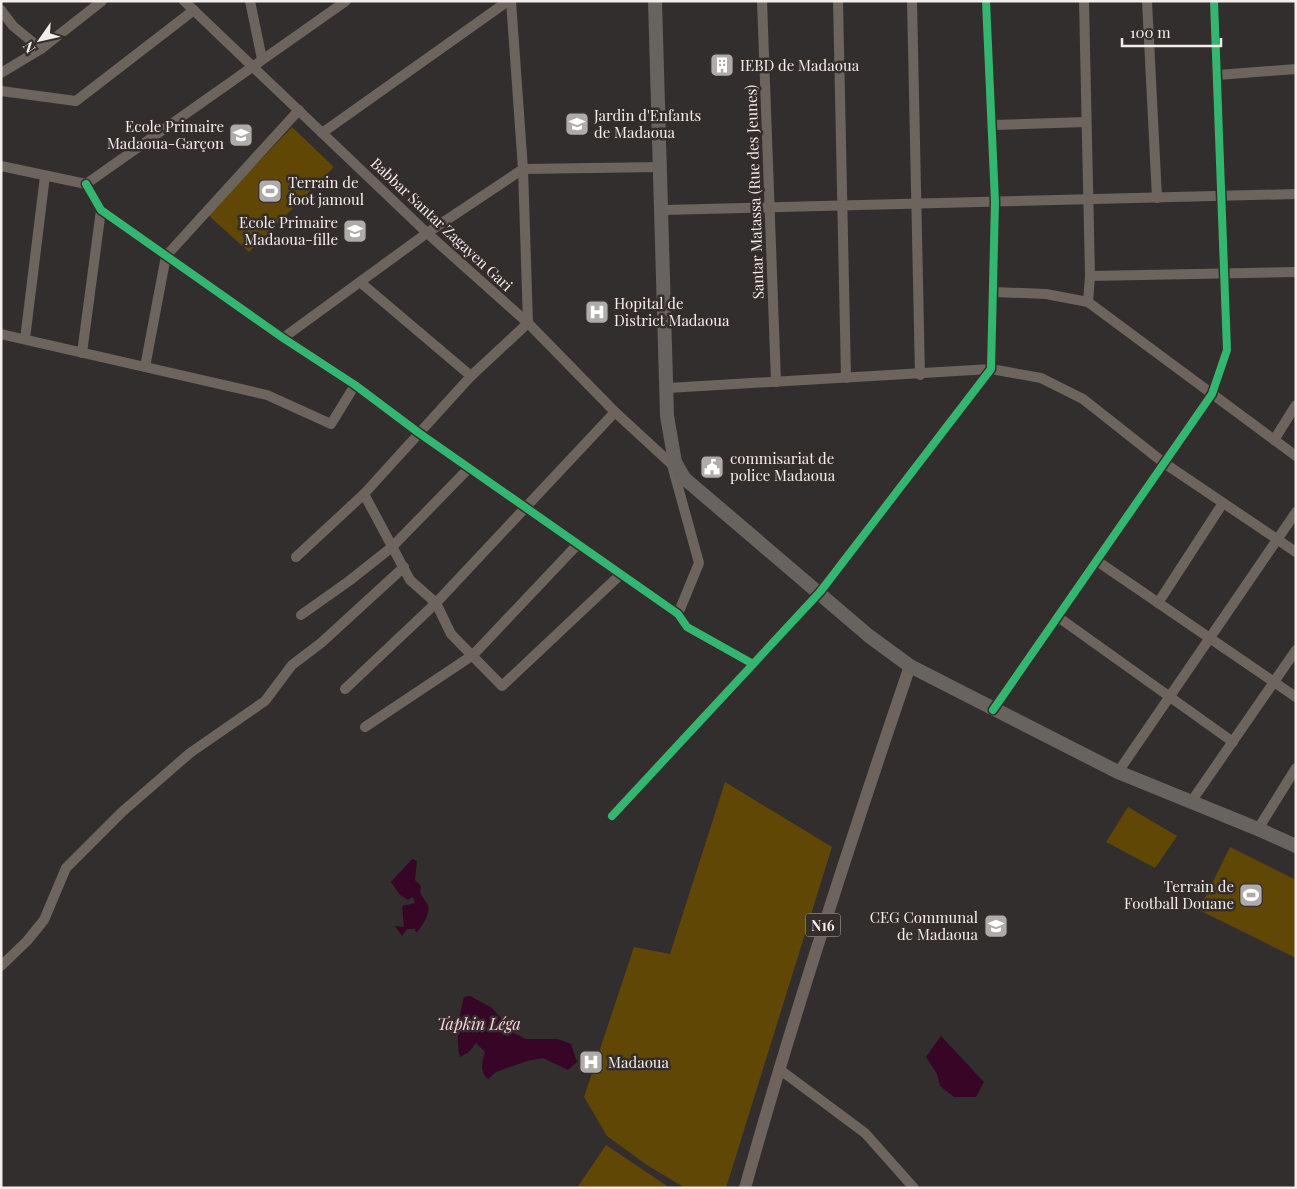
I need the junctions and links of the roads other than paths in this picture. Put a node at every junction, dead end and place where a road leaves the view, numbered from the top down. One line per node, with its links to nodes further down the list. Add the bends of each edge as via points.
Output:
1 (102, 1): 16 (street)
2 (184, 1): 15 (street, Babbar Santar Zagayen Gari)
3 (250, 1): 17 (street)
4 (346, 1): 17 (street)
5 (509, 1): 26 (street); 29 (street)
6 (655, 1): 28 (highway)
7 (762, 1): 39 (street, Santar Matassa (Rue des Jeunes))
8 (838, 1): 38 (street)
9 (912, 1): 37 (street)
10 (986, 1): 25 (street)
11 (1084, 1): 24 (street)
12 (1147, 1): 34 (street)
13 (1214, 1): 21 (street)
14 (1, 10): 16 (street, via 12,26)
15 (194, 10): 18 (street, Babbar Santar Zagayen Gari); 22 (street, via 76,101)
16 (41, 49): 20 (street)
17 (262, 59): 18 (street)
18 (253, 66): 23 (street, Babbar Santar Zagayen Gari); 31 (street)
19 (1296, 69): 21 (street)
20 (1, 73)
21 (1218, 75): 33 (street)
22 (1, 91)
23 (299, 110): 26 (street, Babbar Santar Zagayen Gari); 43 (street)
24 (1086, 122): 25 (street); 35 (street)
25 (992, 125): 36 (street)
26 (322, 133): 42 (street, Babbar Santar Zagayen Gari)
27 (1, 166): 30 (street)
28 (661, 167): 29 (street); 41 (highway)
29 (523, 169): 42 (street); 50 (street)
30 (45, 176): 31 (street); 53 (street)
31 (86, 184): 40 (street)
32 (1296, 194): 33 (street)
33 (1222, 196): 34 (street); 45 (street)
34 (1157, 198): 35 (street)
35 (1087, 200): 36 (street); 46 (street)
36 (995, 202): 37 (street); 48 (street)
37 (916, 204): 38 (street); 57 (street)
38 (841, 206): 39 (street); 59 (street)
39 (769, 208): 41 (street); 60 (street, Santar Matassa (Rue des Jeunes))
40 (101, 210): 43 (street); 54 (street)
41 (663, 210): 62 (highway)
42 (427, 233): 47 (street); 50 (street, Babbar Santar Zagayen Gari)
43 (166, 256): 52 (street); 55 (street)
44 (1296, 272): 45 (street)
45 (1225, 273): 46 (street); 63 (street, via 1227,350)
46 (1090, 276): 49 (street)
47 (360, 282): 52 (street); 58 (street)
48 (994, 292): 49 (street, via 1046,294); 56 (street)
49 (1088, 302): 63 (street)
50 (528, 323): 58 (street); 65 (street, Babbar Santar Zagayen Gari)
51 (1, 334): 53 (street)
52 (283, 338): 61 (street)
53 (25, 339): 54 (street)
54 (82, 353): 55 (street)
55 (145, 367): 61 (street, via 266,395 331,424)
56 (992, 369): 57 (street); 69 (street, via 1041,378 1083,399); 84 (street)
57 (920, 375): 59 (street)
58 (471, 376): 66 (street)
59 (846, 378): 60 (street)
60 (776, 382): 62 (street)
61 (355, 385): 66 (street)
62 (668, 388): 71 (highway, via 667,416)
63 (1212, 394): 67 (street); 69 (street)
64 (1296, 405): 67 (street)
65 (615, 412): 71 (street, Babbar Santar Zagayen Gari); 74 (street)
66 (419, 433): 70 (street); 72 (street)
67 (1274, 440): 68 (street)
68 (1296, 456)
69 (1164, 463): 73 (street); 81 (street)
70 (469, 468): 74 (street); 78 (street)
71 (675, 468): 84 (highway); 87 (street, via 699,563)
72 (364, 494): 78 (street); 80 (street)
73 (1223, 503): 76 (street); 86 (street)
74 (526, 508): 77 (street); 85 (street)
75 (1296, 512): 76 (street)
76 (1277, 539): 79 (street); 90 (street)
77 (578, 544): 83 (street); 92 (street)
78 (392, 547): 82 (street); 88 (street)
79 (1296, 552)
80 (296, 557)
81 (1096, 561): 86 (street); 89 (street)
82 (404, 568): 85 (street, via 410,580); 108 (street, via 292,665 265,701 190,752 122,812 66,868 44,920)
83 (621, 574): 87 (street); 92 (street, via 502,686)
84 (820, 592): 93 (street); 94 (highway, via 869,636)
85 (436, 603): 92 (street, via 451,634); 96 (street)
86 (1158, 603): 90 (street)
87 (678, 614): 93 (street, via 687,627)
88 (301, 615)
89 (1058, 617): 97 (street); 99 (street)
90 (1209, 638): 95 (street); 97 (street)
91 (1296, 650): 95 (street)
92 (473, 655): 100 (street)
93 (753, 664): 105 (street)
94 (910, 666): 99 (highway); 109 (main road, N16, via 844,857)
95 (1274, 682): 98 (street); 101 (street)
96 (345, 689)
97 (1169, 697): 101 (street); 103 (street)
98 (1296, 697)
99 (993, 710): 103 (highway)
100 (365, 727)
101 (1232, 742): 104 (street)
102 (1296, 768): 106 (street)
103 (1118, 772): 104 (highway)
104 (1191, 802): 106 (highway)
105 (612, 816)
106 (1258, 828): 107 (highway)
107 (1296, 846)
108 (1, 966)
109 (779, 1069): 110 (main road, N16); 111 (street, via 865,1133)
110 (745, 1188)
111 (914, 1188)

